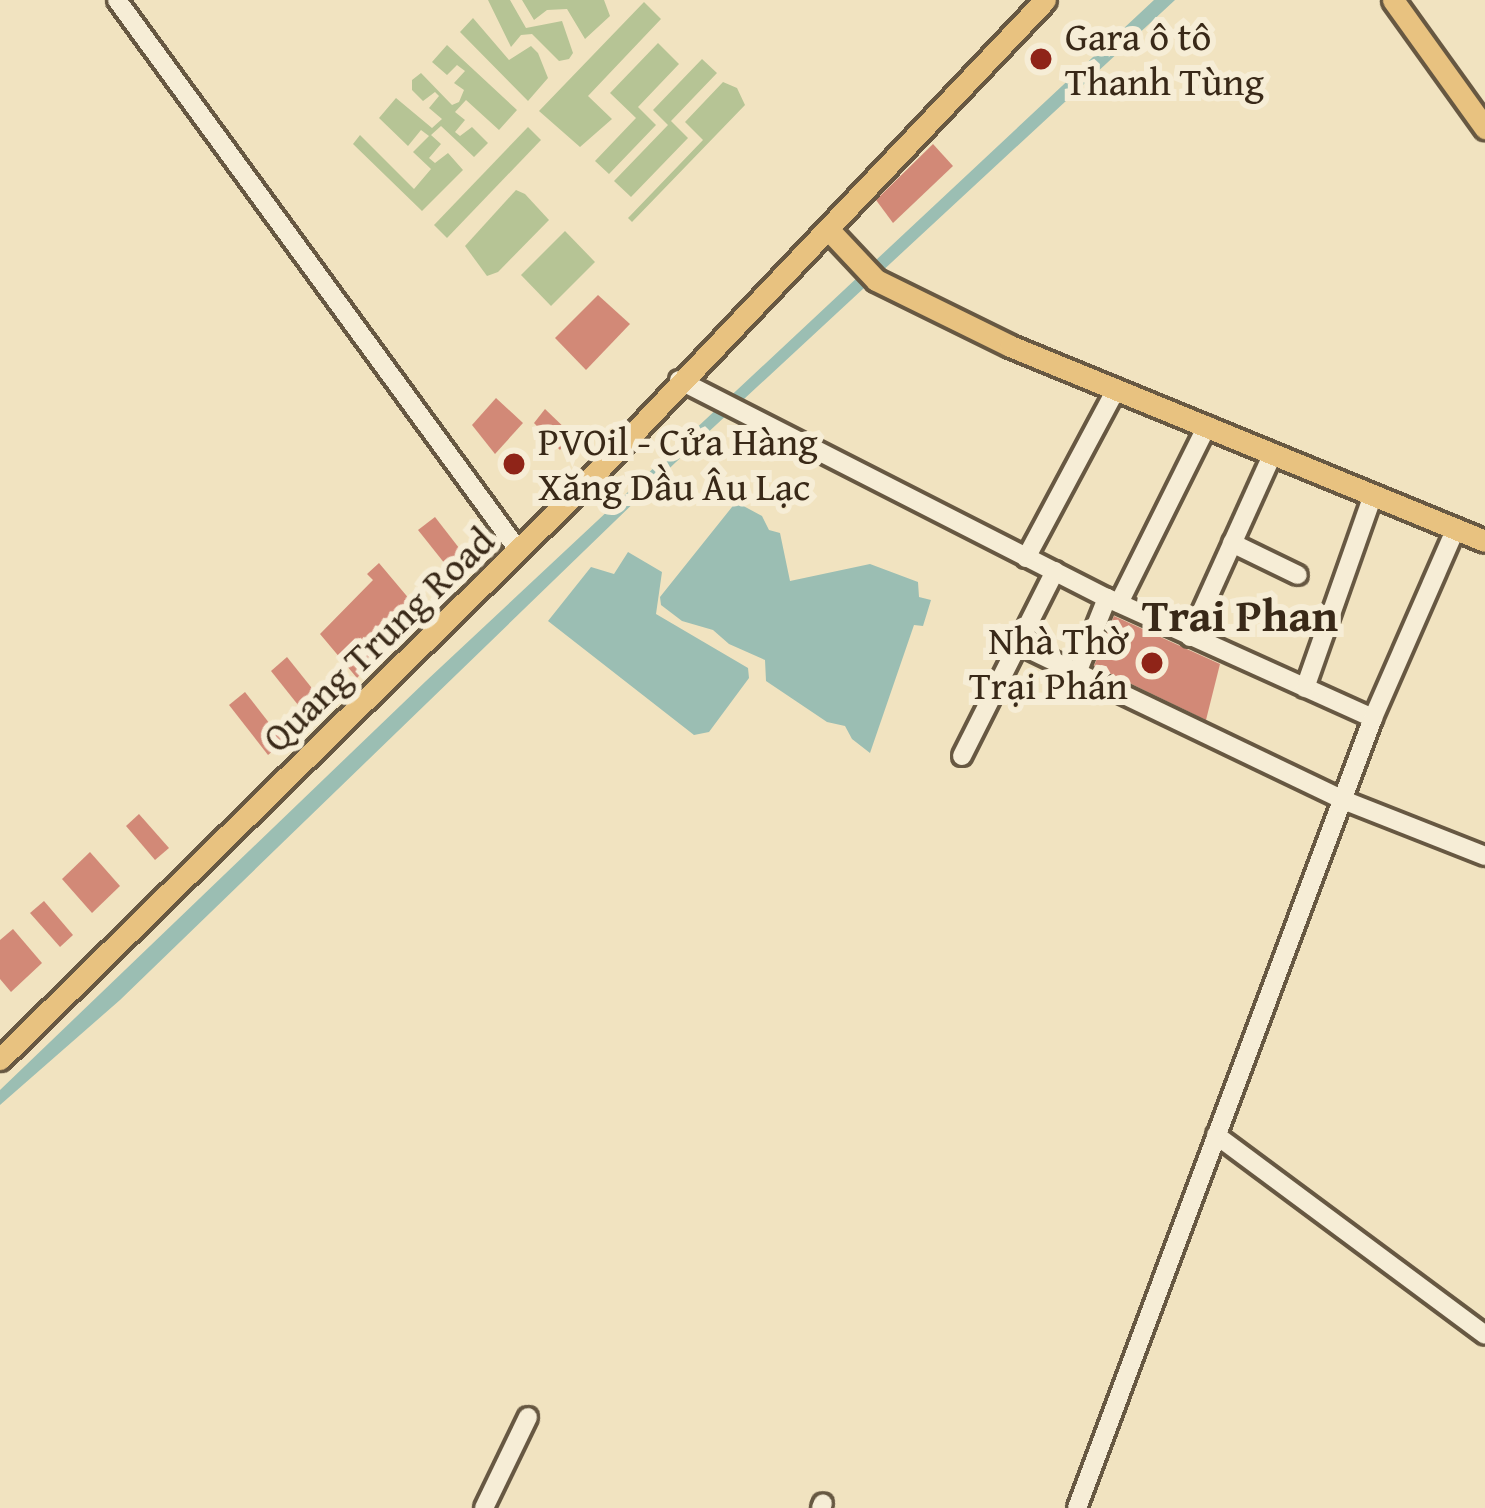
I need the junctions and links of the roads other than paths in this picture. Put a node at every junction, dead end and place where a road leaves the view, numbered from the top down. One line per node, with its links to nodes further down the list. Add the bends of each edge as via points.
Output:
1 (117, 0): 14 (street)
2 (1045, 0): 5 (main road, Quang Trung Road)
3 (1394, 0): 4 (main road)
4 (1485, 128)
5 (828, 229): 6 (main road, Quang Trung Road); 7 (main road, via 869,273)
6 (679, 380): 14 (main road, Quang Trung Road); 15 (street)
7 (1114, 391): 8 (main road); 15 (street)
8 (1207, 427): 9 (main road); 18 (street)
9 (1273, 453): 10 (main road); 13 (street)
10 (1373, 495): 11 (main road); 22 (street)
11 (1455, 530): 12 (main road); 23 (street)
12 (1485, 541)
13 (1232, 543): 17 (street); 19 (street)
14 (519, 551): 27 (main road, Quang Trung Road)
15 (1026, 558): 16 (street)
16 (1055, 572): 18 (street); 20 (street)
17 (1298, 575)
18 (1113, 601): 19 (street); 21 (street)
19 (1190, 637): 22 (street)
20 (1020, 645): 21 (street); 24 (street)
21 (1077, 673): 25 (street)
22 (1305, 688): 23 (street)
23 (1373, 718): 25 (street)
24 (962, 756)
25 (1342, 800): 26 (street); 28 (street)
26 (1485, 856)
27 (0, 1059)
28 (1215, 1139): 29 (street); 32 (street)
29 (1485, 1335)
30 (528, 1418): 31 (street)
31 (484, 1508)
32 (1077, 1508)

